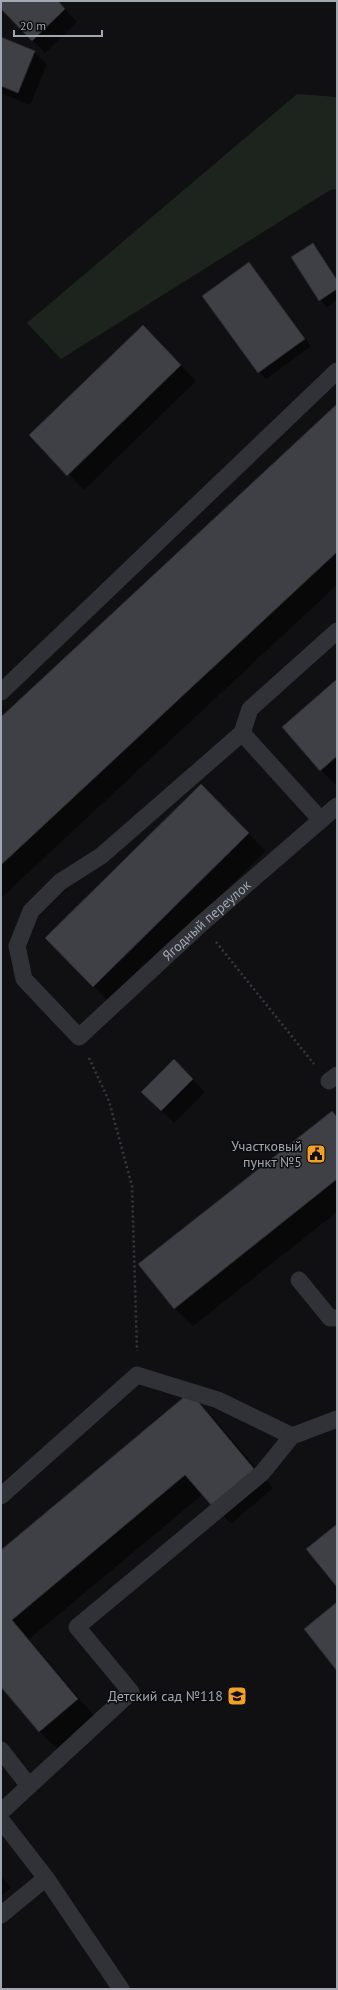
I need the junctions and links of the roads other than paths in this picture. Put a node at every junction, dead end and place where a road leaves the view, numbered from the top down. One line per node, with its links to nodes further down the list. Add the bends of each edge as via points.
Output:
1 (337, 370): 3 (lane)
2 (337, 630): 4 (lane, via 250,709)
3 (1, 692)
4 (242, 733): 6 (lane); 6 (lane, Ягодный переулок, via 101,856 60,882 31,911 17,946 24,979 79,1037 201,924)
5 (337, 806): 6 (lane, Ягодный переулок)
6 (321, 820)
7 (299, 1280): 8 (lane, via 330,1318)
8 (337, 1318)
9 (337, 1419): 10 (lane)
10 (292, 1436): 11 (lane, via 218,1400 138,1375); 13 (lane, via 262,1473 77,1627 130,1692)
11 (1, 1496)
12 (1, 1750): 13 (lane)
13 (29, 1786): 14 (lane)
14 (1, 1812)
15 (1, 1820): 16 (lane)
16 (46, 1878): 17 (lane); 18 (lane)
17 (1, 1915)
18 (121, 1989)

